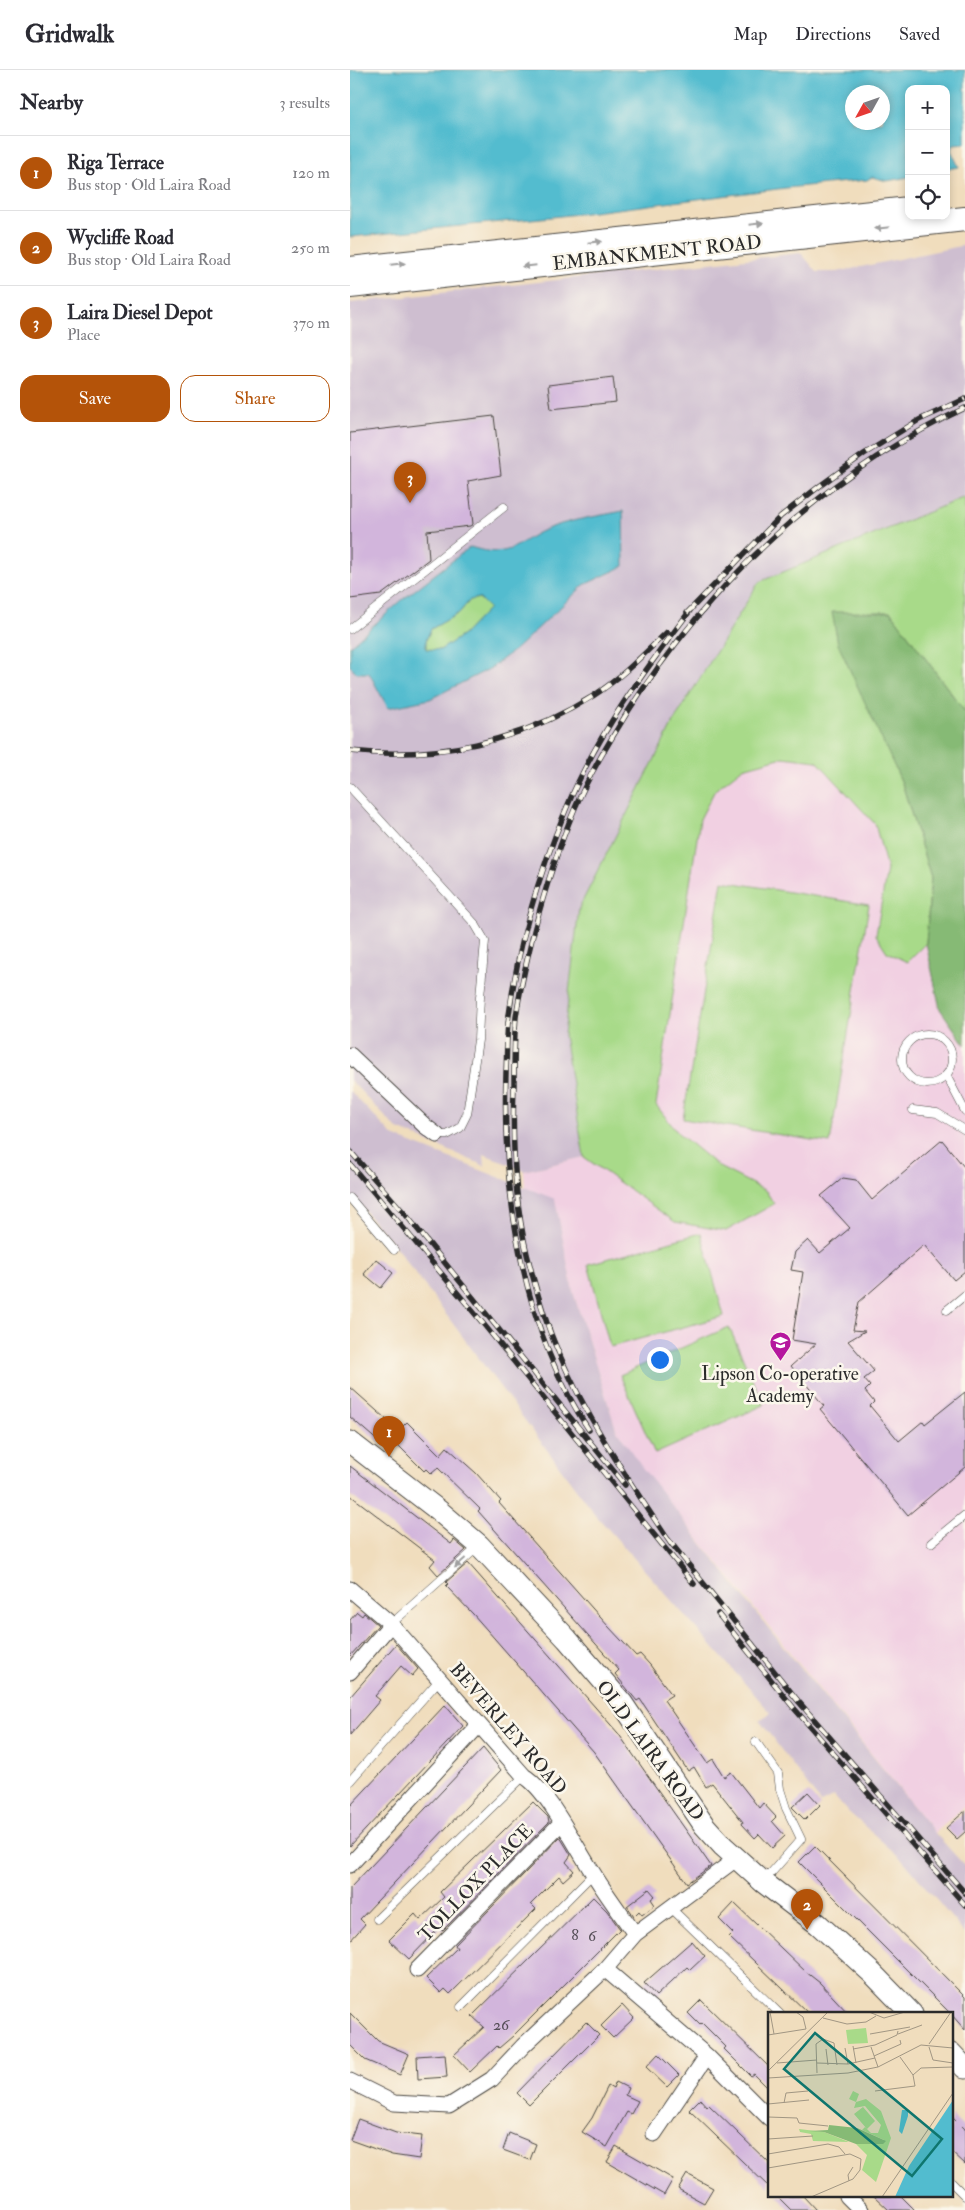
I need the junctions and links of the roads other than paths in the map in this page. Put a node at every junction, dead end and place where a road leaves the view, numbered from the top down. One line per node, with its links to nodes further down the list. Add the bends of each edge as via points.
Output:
1 (965, 203): 2 (main road)
2 (950, 205)
3 (905, 208): 5 (main road, EMBANKMENT ROAD, one-way to 3)
4 (965, 219): 6 (main road, EMBANKMENT ROAD, one-way to 6)
5 (350, 269)
6 (350, 286)
7 (504, 507): 8 (lane)
8 (350, 629)
9 (350, 787): 15 (lane, via 475,924 486,941 478,1040 467,1114 460,1128 447,1135)
10 (350, 1055): 15 (street)
11 (946, 1075): 11 (lane, via 950,1052 941,1039 926,1034 911,1040 902,1060 912,1080 926,1084); 13 (lane)
12 (912, 1110): 14 (lane, via 937,1112)
13 (965, 1111)
14 (965, 1130)
15 (437, 1135)
16 (350, 1198): 17 (lane)
17 (394, 1250)
18 (965, 1295): 19 (lane)
19 (947, 1310)
20 (350, 1442): 23 (main road, OLD LAIRA ROAD)
21 (965, 1515): 22 (lane)
22 (931, 1543)
23 (479, 1546): 25 (lane, one-way to 25); 33 (main road, OLD LAIRA ROAD, via 622,1703 704,1825)
24 (351, 1591): 25 (street, BEVERLEY ROAD)
25 (391, 1624): 26 (street); 27 (street, BEVERLEY ROAD)
26 (350, 1672)
27 (441, 1678): 28 (street, BEVERLEY ROAD); 31 (lane)
28 (479, 1725): 30 (street, BEVERLEY ROAD); 34 (street)
29 (756, 1742): 36 (lane, via 778,1773 786,1808 801,1839)
30 (524, 1776): 32 (street, BEVERLEY ROAD, via 533,1781); 38 (lane)
31 (350, 1781)
32 (562, 1822): 35 (street, BEVERLEY ROAD); 41 (street, TOLLOX PLACE)
33 (736, 1859): 36 (main road, OLD LAIRA ROAD); 37 (street)
34 (350, 1865)
35 (593, 1874): 39 (street, BEVERLEY ROAD); 42 (lane)
36 (763, 1882): 44 (main road, OLD LAIRA ROAD, via 818,1924 874,1974)
37 (671, 1908): 39 (street); 43 (lane)
38 (377, 1919)
39 (635, 1934): 40 (street)
40 (605, 1969): 46 (street); 48 (street, via 492,2079 449,2106 394,2102)
41 (417, 1970)
42 (461, 2007)
43 (778, 2012)
44 (910, 2012)
45 (952, 2055): 47 (main road)
46 (708, 2056): 49 (street); 50 (street)
47 (965, 2068)
48 (350, 2081)
49 (768, 2117)
50 (654, 2134)
51 (952, 2183): 52 (lane)
52 (965, 2196)
53 (849, 2198): 54 (street)
54 (861, 2210)

